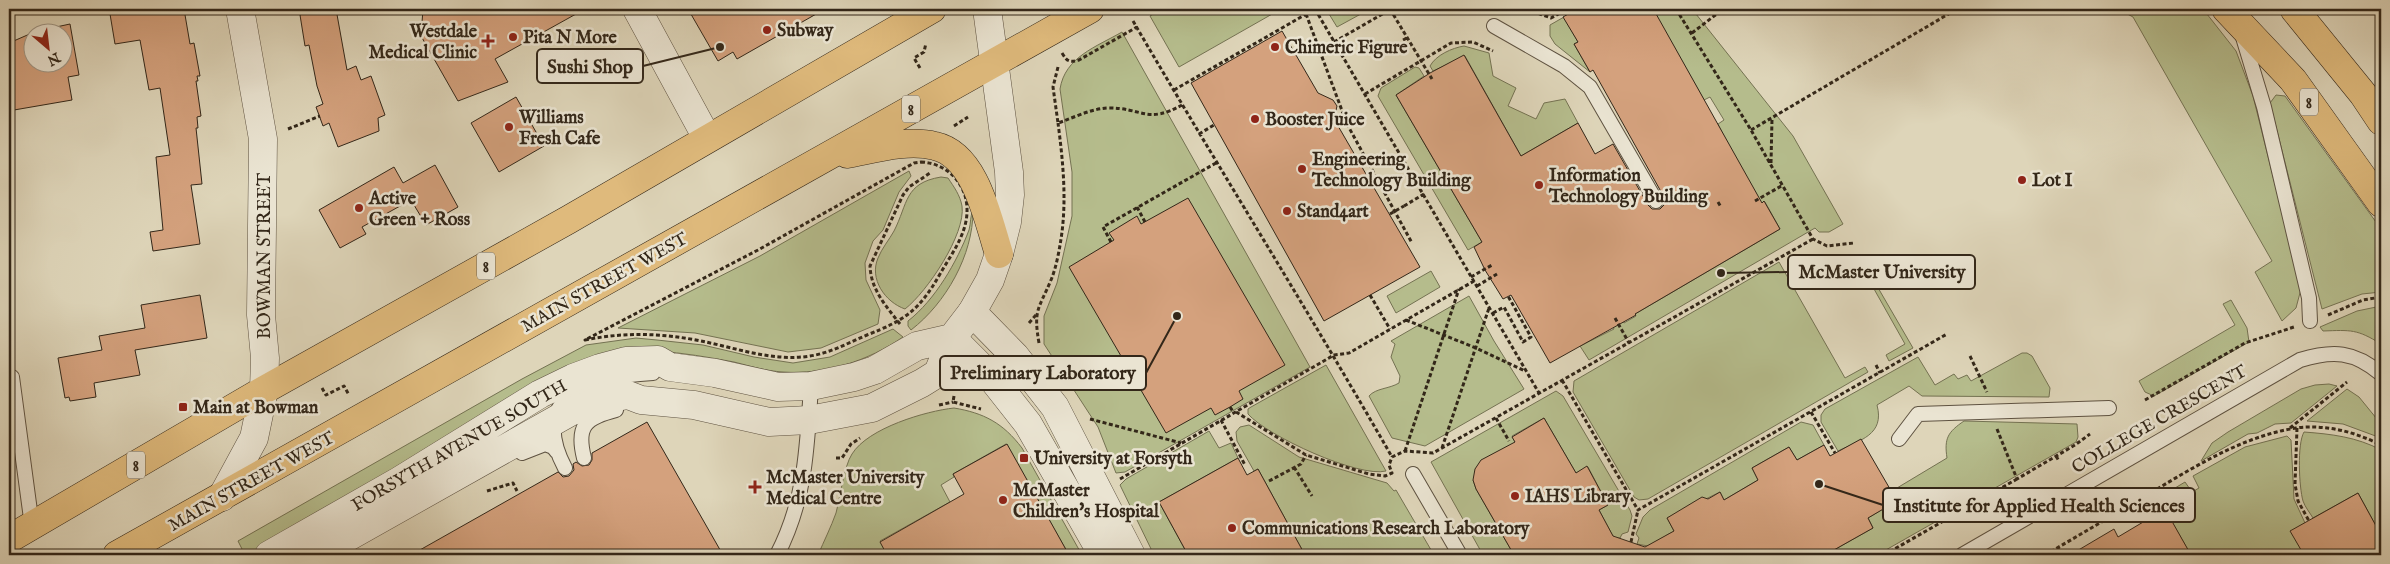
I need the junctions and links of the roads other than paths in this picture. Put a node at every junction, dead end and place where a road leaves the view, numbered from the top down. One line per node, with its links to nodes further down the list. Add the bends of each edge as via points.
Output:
1 (240, 9): 23 (street, BOWMAN STREET, via 263,139 261,316)
2 (637, 9): 11 (street)
3 (932, 9): 11 (main road, 8)
4 (987, 9): 9 (street)
5 (1090, 9): 9 (main road, MAIN STREET WEST / 8)
6 (2294, 9): 10 (main road)
7 (2231, 13): 14 (main road, 8, via 2293,80); 17 (lane, via 2264,107 2309,298)
8 (1494, 26): 13 (lane, via 1564,66 1590,87)
9 (995, 62): 12 (main road, MAIN STREET WEST / 8); 15 (street, via 1010,195)
10 (2381, 120)
11 (707, 138): 23 (main road, 8)
12 (828, 157): 15 (main road, via 904,144 935,146 945,150 958,159 977,187); 34 (main road, MAIN STREET WEST / 8)
13 (1656, 201)
14 (2381, 203)
15 (999, 254): 16 (street, via 990,280)
16 (972, 312): 18 (street); 42 (street, via 1015,356 1055,407)
17 (2310, 322)
18 (952, 338): 22 (street, FORSYTH AVENUE SOUTH, via 917,346 875,370); 26 (street, FORSYTH AVENUE SOUTH, via 938,373 922,383 872,408); 41 (street, via 990,377 1028,424)
19 (670, 367): 22 (street, FORSYTH AVENUE SOUTH, via 778,387); 27 (lane, via 589,385 566,398); 38 (street, FORSYTH AVENUE SOUTH, via 658,360 626,362 559,384)
20 (2381, 374): 44 (lane, COLLEGE CRESCENT, via 2350,355 2321,353 2300,360)
21 (12, 377): 35 (lane)
22 (811, 386): 26 (lane)
23 (264, 390): 34 (street, BOWMAN STREET, via 254,438); 35 (main road, 8)
24 (641, 400): 26 (street, FORSYTH AVENUE SOUTH, via 694,405 769,422); 27 (street, FORSYTH AVENUE SOUTH, via 628,395 604,399); 31 (lane, via 628,408 600,415 586,424 580,439)
25 (2109, 408): 28 (lane, via 1918,414)
26 (809, 420): 40 (lane, via 806,468 796,511)
27 (554, 422): 29 (lane); 30 (street, FORSYTH AVENUE SOUTH)
28 (1899, 439)
29 (557, 452): 30 (lane, via 545,444 510,460); 32 (lane)
30 (488, 458): 39 (street, FORSYTH AVENUE SOUTH)
31 (584, 458)
32 (565, 468)
33 (1413, 474): 43 (lane)
34 (222, 497): 37 (main road, MAIN STREET WEST / 8)
35 (32, 526): 36 (main road, 8)
36 (9, 539)
37 (117, 555)
38 (268, 555)
39 (316, 555)
40 (777, 555)
41 (1103, 555)
42 (1132, 555)
43 (1460, 555)
44 (1962, 555)

